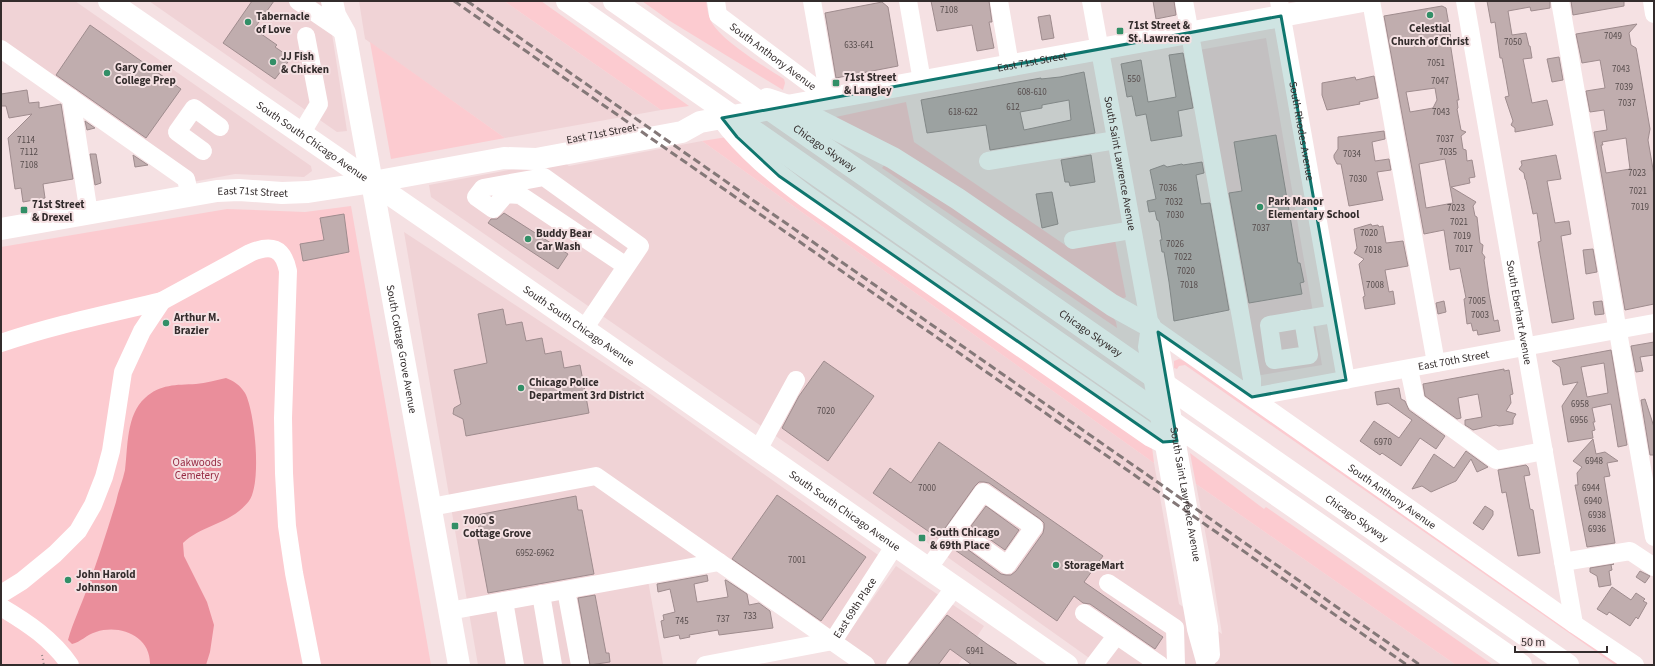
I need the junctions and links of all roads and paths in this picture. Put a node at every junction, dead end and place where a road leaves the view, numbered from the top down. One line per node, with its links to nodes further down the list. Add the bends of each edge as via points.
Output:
1 (109, 1): 31 (main road, South South Chicago Avenue)
2 (298, 1): 21 (street)
3 (332, 1): 21 (main road, South Cottage Grove Avenue, via 335,15)
4 (346, 1): 21 (main road, South Cottage Grove Avenue, via 349,13)
5 (567, 1): 32 (main road, via 709,100)
6 (614, 1): 27 (main road, Chicago Skyway)
7 (812, 1): 29 (street)
8 (908, 1): 26 (street)
9 (999, 1): 25 (street)
10 (1091, 1): 24 (street, South Saint Lawrence Avenue)
11 (1184, 1): 20 (street)
12 (1363, 1): 18 (main road, East 71st Street)
13 (1371, 1): 52 (street)
14 (1465, 1): 51 (street, South Eberhart Avenue)
15 (1560, 1): 49 (street)
16 (1652, 1): 19 (street)
17 (717, 8): 29 (street, South Anthony Avenue)
18 (1280, 8): 20 (main road, East 71st Street); 44 (street, South Rhodes Avenue)
19 (1654, 14)
20 (1189, 32): 24 (main road, East 71st Street); 56 (street, via 1252,379)
21 (345, 33): 36 (main road, South Cottage Grove Avenue)
22 (306, 36): 31 (street, via 319,104)
23 (1, 49): 28 (street)
24 (1100, 49): 25 (main road, East 71st Street); 33 (street, South Saint Lawrence Avenue)
25 (1010, 65): 26 (main road, East 71st Street)
26 (922, 81): 29 (main road, East 71st Street)
27 (746, 93): 47 (main road, via 794,108 893,158 958,199 1112,305); 97 (main road, Chicago Skyway)
28 (71, 98): 37 (street, via 186,179); 38 (street)
29 (829, 98): 36 (main road, East 71st Street, via 700,122 682,132 536,159 504,158)
30 (220, 127): 34 (street, via 194,108 177,132)
31 (301, 134): 36 (main road, South South Chicago Avenue)
32 (746, 135): 57 (main road, via 1128,391); 57 (main road, via 779,176 808,197 1151,436)
33 (1116, 140): 35 (street); 40 (street, South Saint Lawrence Avenue)
34 (204, 151)
35 (988, 161)
36 (373, 182): 37 (main road, East 71st Street, via 308,192 239,190); 48 (main road, South South Chicago Avenue); 60 (main road, South Cottage Grove Avenue)
37 (190, 196): 38 (main road, East 71st Street)
38 (90, 214): 39 (main road, East 71st Street)
39 (1, 229)
40 (1132, 230): 41 (street); 47 (street, South Saint Lawrence Avenue)
41 (1073, 240)
42 (626, 266): 42 (street, via 520,195 506,194 493,209 476,197 483,188 544,177 640,246); 48 (street)
43 (162, 301): 50 (street, via 89,317); 71 (street, via 142,331 123,372 111,451 93,505 78,531 55,554 22,581); 82 (street, via 262,248 271,248 279,252 286,261 288,271 283,418 286,511 294,573)
44 (1334, 314): 45 (street); 55 (street, South Rhodes Avenue)
45 (1303, 319)
46 (1654, 323): 49 (street, East 70th Street)
47 (1150, 326): 56 (street, South Anthony Avenue); 57 (street, South Saint Lawrence Avenue, via 1160,346)
48 (584, 329): 58 (main road, South South Chicago Avenue)
49 (1618, 330): 51 (street, East 70th Street); 62 (street)
50 (1, 343)
51 (1526, 347): 52 (street, East 70th Street); 59 (street, South Eberhart Avenue)
52 (1436, 363): 53 (street, East 70th Street)
53 (1409, 369): 55 (street, East 70th Street); 59 (street, via 1416,402 1496,460)
54 (796, 380): 58 (street)
55 (1346, 380): 56 (street, East 70th Street)
56 (1252, 397): 77 (street, South Anthony Avenue)
57 (1176, 439): 94 (street, South Saint Lawrence Avenue, via 1196,629); 95 (street, South Saint Lawrence Avenue, via 1209,627); 96 (main road)
58 (758, 450): 63 (main road, South South Chicago Avenue)
59 (1544, 451): 65 (street, South Eberhart Avenue)
60 (431, 507): 64 (street, via 596,476); 75 (main road, South Cottage Grove Avenue)
61 (957, 529): 67 (street)
62 (1654, 537)
63 (894, 545): 67 (main road, South South Chicago Avenue); 79 (street, East 69th Place)
64 (719, 562): 70 (street); 79 (street)
65 (1563, 562): 66 (street, via 1630,551); 77 (street, South Eberhart Avenue)
66 (1654, 567)
67 (928, 569): 69 (main road, South South Chicago Avenue)
68 (1108, 583): 93 (street, via 1175,628)
69 (955, 587): 89 (street); 90 (main road, South South Chicago Avenue)
70 (566, 590): 72 (street); 86 (street)
71 (1, 594)
72 (541, 594): 73 (street); 85 (street)
73 (504, 601): 75 (street); 84 (street)
74 (1, 607): 81 (street, via 42,634 63,654)
75 (449, 611): 83 (main road, South Cottage Grove Avenue)
76 (1084, 613): 78 (street)
77 (1574, 624): 98 (street, South Anthony Avenue)
78 (1116, 636): 91 (street); 92 (street)
79 (833, 641): 80 (street, East 69th Place); 88 (street)
80 (778, 658): 87 (street, East 69th Place)
81 (70, 665)
82 (312, 665)
83 (459, 665)
84 (515, 665)
85 (553, 665)
86 (580, 665)
87 (704, 665)
88 (866, 665)
89 (895, 665)
90 (1067, 665)
91 (1094, 665)
92 (1160, 665)
93 (1176, 665)
94 (1206, 665)
95 (1212, 665)
96 (1520, 665)
97 (1568, 665)
98 (1635, 665)

